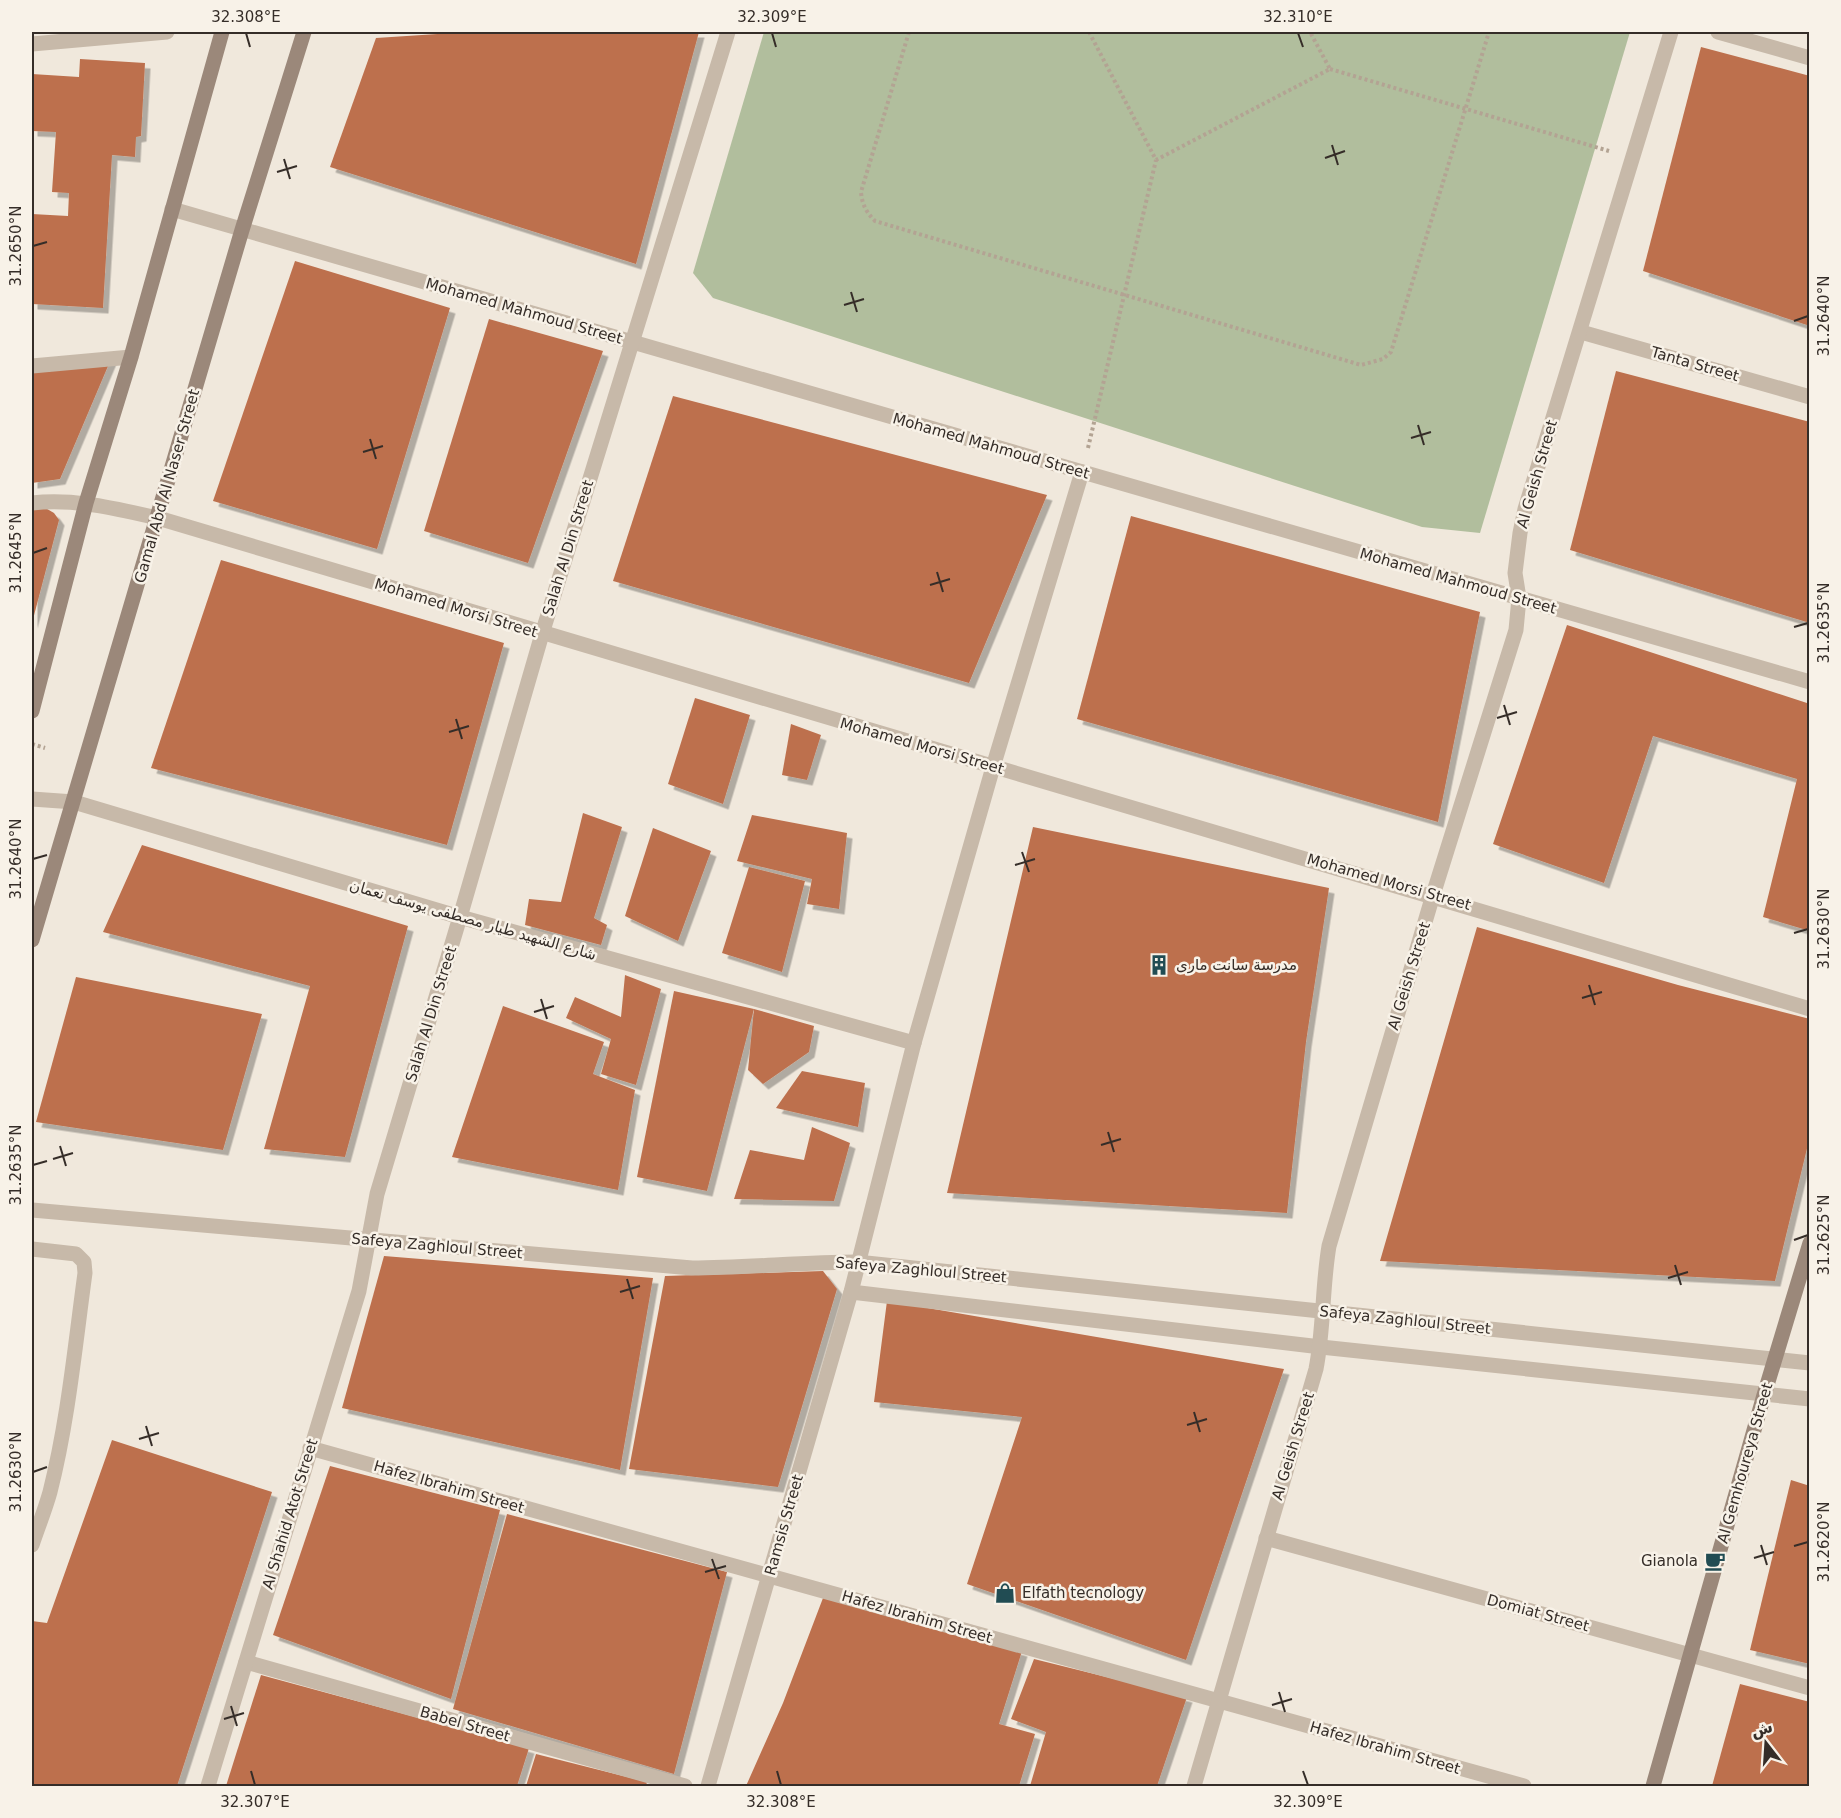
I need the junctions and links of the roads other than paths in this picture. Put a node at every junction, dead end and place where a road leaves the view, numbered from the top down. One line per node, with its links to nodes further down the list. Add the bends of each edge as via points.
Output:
1 (167, 32): 7 (street)
2 (222, 32): 9 (main road)
3 (304, 32): 10 (main road, Gamal Abd Al Naser Street)
4 (728, 32): 12 (street, Salah Al Din Street)
5 (1671, 32): 11 (street, Al Geish Street)
6 (1718, 32): 8 (street)
7 (32, 44)
8 (1809, 58)
9 (172, 209): 10 (street, Mohamed Mahmoud Street); 13 (main road)
10 (242, 230): 12 (street, Mohamed Mahmoud Street); 19 (main road, Gamal Abd Al Naser Street)
11 (1581, 332): 15 (street, Tanta Street); 20 (street, Al Geish Street, via 1525,510 1515,573)
12 (633, 342): 16 (street, Mohamed Mahmoud Street); 21 (street, Salah Al Din Street)
13 (131, 357): 14 (street); 18 (main road)
14 (32, 366)
15 (1809, 397)
16 (1082, 472): 20 (street, Mohamed Mahmoud Street); 24 (street, Ramsis Street)
17 (32, 503): 18 (street, Mohamed Morsi Street)
18 (86, 503): 19 (street, Mohamed Morsi Street); 23 (main road)
19 (158, 518): 21 (street, Mohamed Morsi Street); 26 (main road, Gamal Abd Al Naser Street)
20 (1519, 598): 22 (street, Mohamed Mahmoud Street); 27 (street, Al Geish Street, via 1516,630)
21 (542, 634): 24 (street, Mohamed Morsi Street); 28 (street, Salah Al Din Street)
22 (1809, 682)
23 (32, 711)
24 (993, 767): 27 (street, Mohamed Morsi Street); 31 (street, Ramsis Street)
25 (32, 799): 26 (street, شارع الشهيد طيار مصطفى يوسف نعمان)
26 (74, 802): 28 (street, شارع الشهيد طيار مصطفى يوسف نعمان); 29 (main road, Gamal Abd Al Naser Street)
27 (1433, 895): 30 (street, Mohamed Morsi Street); 38 (street, Al Geish Street, via 1329,1246)
28 (460, 917): 31 (street, شارع الشهيد طيار مصطفى يوسف نعمان); 33 (street, Salah Al Din Street, via 377,1194)
29 (32, 940)
30 (1809, 1009)
31 (914, 1043): 36 (street, Ramsis Street)
32 (32, 1210): 33 (street, Safeya Zaghloul Street)
33 (369, 1240): 36 (street, Safeya Zaghloul Street, via 692,1268); 44 (street, Al Shahid Atot Street, via 359,1291)
34 (1809, 1244): 40 (main road, Al Gemhoureya Street)
35 (32, 1248): 46 (street, via 76,1254 84,1262 85,1273 50,1494)
36 (857, 1262): 37 (street, Ramsis Street); 38 (street, Safeya Zaghloul Street)
37 (851, 1293): 39 (street, Safeya Zaghloul Street); 47 (street, Ramsis Street)
38 (1322, 1311): 39 (street, Al Geish Street); 40 (street, Safeya Zaghloul Street)
39 (1321, 1347): 42 (street, Safeya Zaghloul Street); 45 (street, Al Geish Street)
40 (1776, 1359): 41 (street, Safeya Zaghloul Street); 42 (main road, Al Gemhoureya Street)
41 (1809, 1363)
42 (1764, 1395): 43 (street, Safeya Zaghloul Street); 48 (main road, Al Gemhoureya Street)
43 (1809, 1399)
44 (310, 1448): 47 (street, Hafez Ibrahim Street); 49 (street, Al Shahid Atot Street)
45 (1266, 1538): 48 (street, Domiat Street); 51 (street, Al Geish Street)
46 (32, 1545)
47 (769, 1576): 51 (street, Hafez Ibrahim Street); 54 (street, Ramsis Street)
48 (1690, 1655): 50 (street, Domiat Street); 57 (main road, Al Gemhoureya Street)
49 (246, 1662): 52 (street, Al Shahid Atot Street); 53 (street, Babel Street)
50 (1809, 1688)
51 (1218, 1701): 55 (street, Al Geish Street); 56 (street, Hafez Ibrahim Street)
52 (208, 1786)
53 (685, 1786)
54 (708, 1786)
55 (1194, 1786)
56 (1524, 1786)
57 (1653, 1786)

